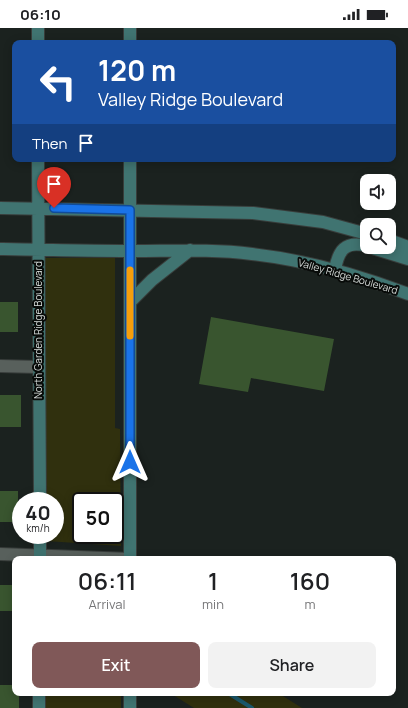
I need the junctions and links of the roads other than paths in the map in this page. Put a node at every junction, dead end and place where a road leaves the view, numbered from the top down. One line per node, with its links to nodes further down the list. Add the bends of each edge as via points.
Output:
1 (38, 28): 3 (main road)
2 (130, 28): 4 (main road)
3 (38, 40)
4 (130, 40)
5 (38, 162): 8 (main road, North Garden Ridge Boulevard)
6 (130, 162): 9 (main road)
7 (0, 208): 8 (main road)
8 (38, 208): 9 (main road); 15 (main road, North Garden Ridge Boulevard)
9 (130, 210): 10 (main road, via 253,213 323,222); 17 (main road)
10 (360, 232)
11 (396, 243): 13 (main road)
12 (360, 245): 20 (main road, via 348,246 341,251)
13 (408, 247)
14 (0, 250): 15 (main road, Valley Ridge Boulevard)
15 (38, 250): 17 (main road, Valley Ridge Boulevard); 24 (main road, North Garden Ridge Boulevard)
16 (190, 250): 17 (main road, Valley Ridge Boulevard); 20 (main road, Valley Ridge Boulevard, via 252,254); 22 (main road, via 152,280)
17 (130, 251): 22 (main road)
18 (391, 254): 19 (main road)
19 (408, 259)
20 (335, 270): 21 (main road, Valley Ridge Boulevard)
21 (408, 294)
22 (130, 302): 30 (main road)
23 (0, 366): 24 (street)
24 (38, 367): 25 (main road, North Garden Ridge Boulevard)
25 (40, 492)
26 (40, 544): 29 (main road)
27 (0, 554): 28 (street)
28 (27, 556)
29 (40, 556)
30 (130, 556)
31 (39, 696): 33 (main road)
32 (130, 696): 34 (main road)
33 (39, 708)
34 (130, 708)

